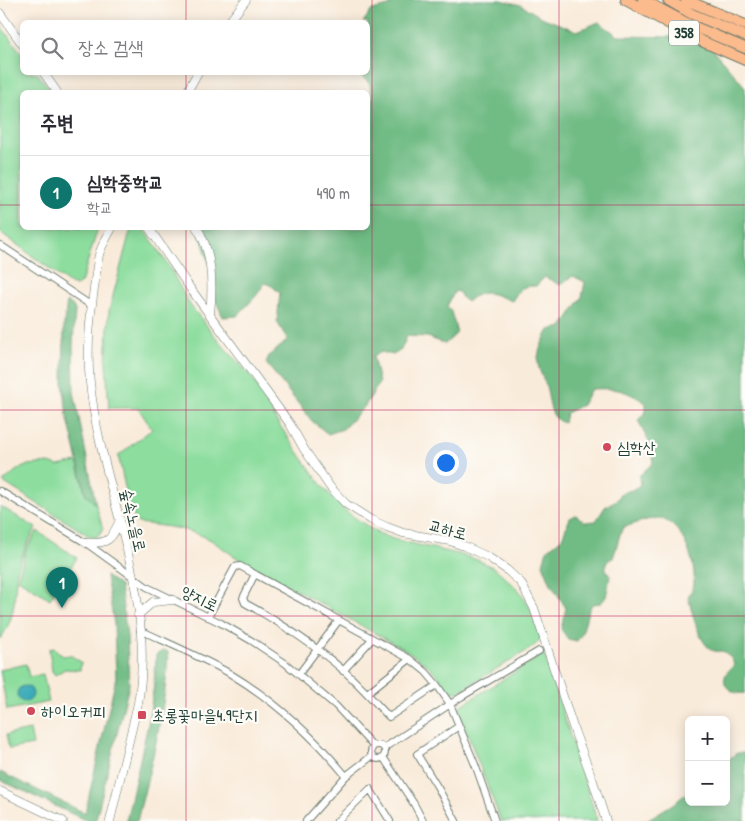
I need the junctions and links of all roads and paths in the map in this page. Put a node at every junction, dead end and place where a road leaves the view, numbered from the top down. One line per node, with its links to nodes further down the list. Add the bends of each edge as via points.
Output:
1 (246, 0): 7 (street)
2 (626, 0): 12 (highway, 358, via 699,40)
3 (643, 0): 11 (highway, via 688,24)
4 (668, 0): 9 (highway, via 692,14)
5 (686, 0): 8 (highway, 358)
6 (0, 13): 10 (street)
7 (231, 20)
8 (745, 26)
9 (745, 36)
10 (20, 41)
11 (745, 48)
12 (745, 60)
13 (45, 75): 15 (street)
14 (196, 75): 16 (street)
15 (56, 90)
16 (188, 90)
17 (112, 230): 21 (street, 숲속노을로, via 99,254)
18 (151, 230): 22 (street, 교하로)
19 (198, 230): 22 (street, via 207,248 211,272)
20 (0, 245): 21 (street)
21 (92, 306): 24 (street, 숲속노을로, via 90,385)
22 (210, 314): 57 (street, 교하로, via 290,424 330,487 346,504 371,520 403,533 464,546 488,557 521,583 534,608)
23 (0, 491): 25 (street, 양지로)
24 (120, 520): 25 (street, via 111,539 100,544); 27 (street, 숲속노을로)
25 (86, 544): 27 (street, 양지로)
26 (255, 574): 30 (street, via 240,566 235,567); 31 (street); 34 (street, via 243,598 244,603)
27 (134, 578): 28 (street, 양지로); 29 (street, 숲속노을로)
28 (173, 600): 29 (street, via 153,602); 30 (street, 양지로)
29 (138, 615): 32 (street, 숲속노을로)
30 (208, 617): 38 (street, 양지로, via 252,641)
31 (339, 620): 33 (street); 34 (street)
32 (140, 630): 47 (street, via 210,663 251,687 319,744); 50 (street, 숲속노을로, via 141,685)
33 (372, 639): 36 (street); 37 (street)
34 (317, 649): 37 (street); 38 (street)
35 (539, 651): 41 (street)
36 (410, 659): 39 (street); 40 (street)
37 (344, 670): 40 (street)
38 (299, 674): 43 (street, 양지로, via 336,706)
39 (438, 685): 40 (street, via 388,717); 41 (street)
40 (367, 693)
41 (450, 704): 42 (street); 44 (street)
42 (458, 726): 55 (street, via 417,754); 56 (street)
43 (373, 746): 44 (street, via 378,744); 45 (street)
44 (384, 748): 46 (street)
45 (372, 756): 46 (street, via 376,759); 47 (street)
46 (383, 757): 54 (street)
47 (346, 776): 51 (street)
48 (0, 791): 49 (street)
49 (63, 821)
50 (110, 821)
51 (306, 821)
52 (338, 821): 53 (street, via 370,789)
53 (390, 821)
54 (423, 821)
55 (456, 821)
56 (495, 821)
57 (606, 821)

